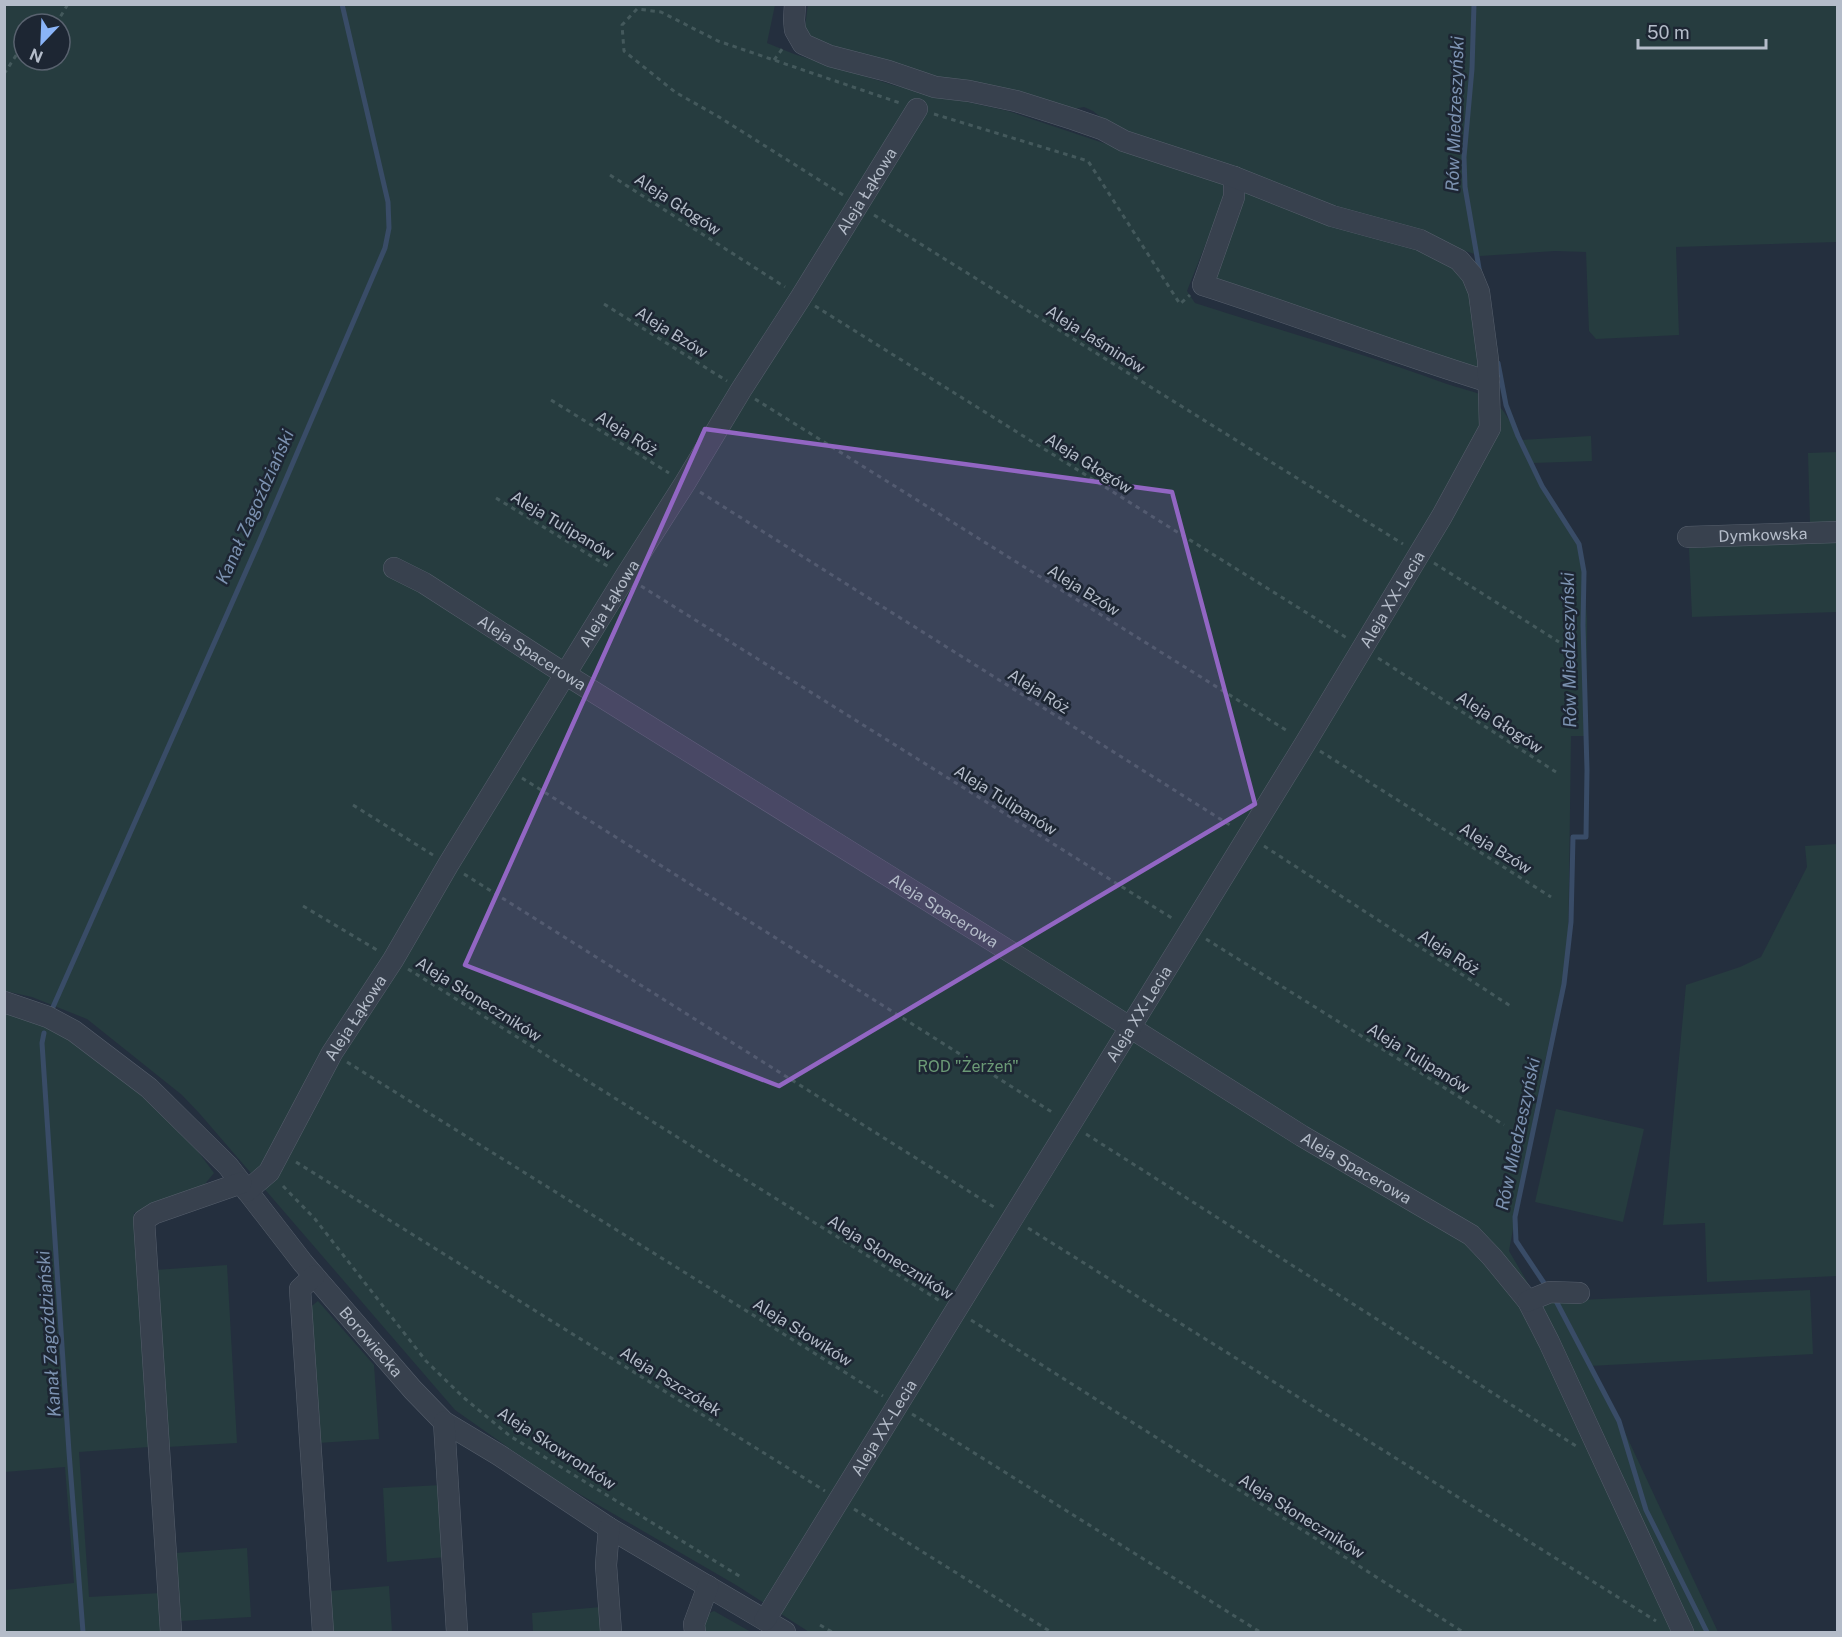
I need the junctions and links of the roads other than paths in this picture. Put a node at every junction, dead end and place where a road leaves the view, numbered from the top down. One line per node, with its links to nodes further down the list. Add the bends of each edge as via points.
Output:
1 (795, 4): 3 (street, Aleja XX-Lecia, via 795,30 802,44 830,56 935,87 1016,101)
2 (916, 109): 8 (street, Aleja Łąkowa)
3 (1234, 177): 4 (street, Aleja XX-Lecia, via 1332,216 1420,240 1459,260 1473,274 1479,292); 4 (street, via 1234,197 1203,285 1483,380)
4 (1489, 388): 10 (street, Aleja XX-Lecia, via 1490,428 1442,516)
5 (1838, 532): 6 (street, Dymkowska)
6 (1688, 537)
7 (394, 568): 8 (street, Aleja Spacerowa, via 424,582)
8 (566, 674): 10 (street, Aleja Spacerowa); 11 (street, Aleja Łąkowa, via 393,960 332,1053 269,1172)
9 (4, 1002): 11 (street, Borowiecka, via 74,1031 149,1089 228,1166)
10 (1131, 1028): 14 (street, Aleja Spacerowa, via 1302,1136 1471,1235); 18 (street, Aleja XX-Lecia)
11 (244, 1187): 12 (street, Borowiecka); 19 (street, via 154,1213 144,1220)
12 (314, 1276): 15 (street, Borowiecka); 20 (street, via 300,1289)
13 (1579, 1293): 14 (street, via 1550,1292)
14 (1528, 1301): 25 (street, Aleja Spacerowa)
15 (444, 1422): 16 (street, Borowiecka); 21 (street)
16 (609, 1528): 17 (street, Borowiecka); 22 (street, via 606,1565)
17 (708, 1586): 18 (street, Borowiecka); 23 (street, via 694,1624)
18 (765, 1620): 24 (street, Borowiecka)
19 (171, 1632)
20 (323, 1632)
21 (457, 1632)
22 (611, 1632)
23 (695, 1632)
24 (785, 1632)
25 (1683, 1632)

